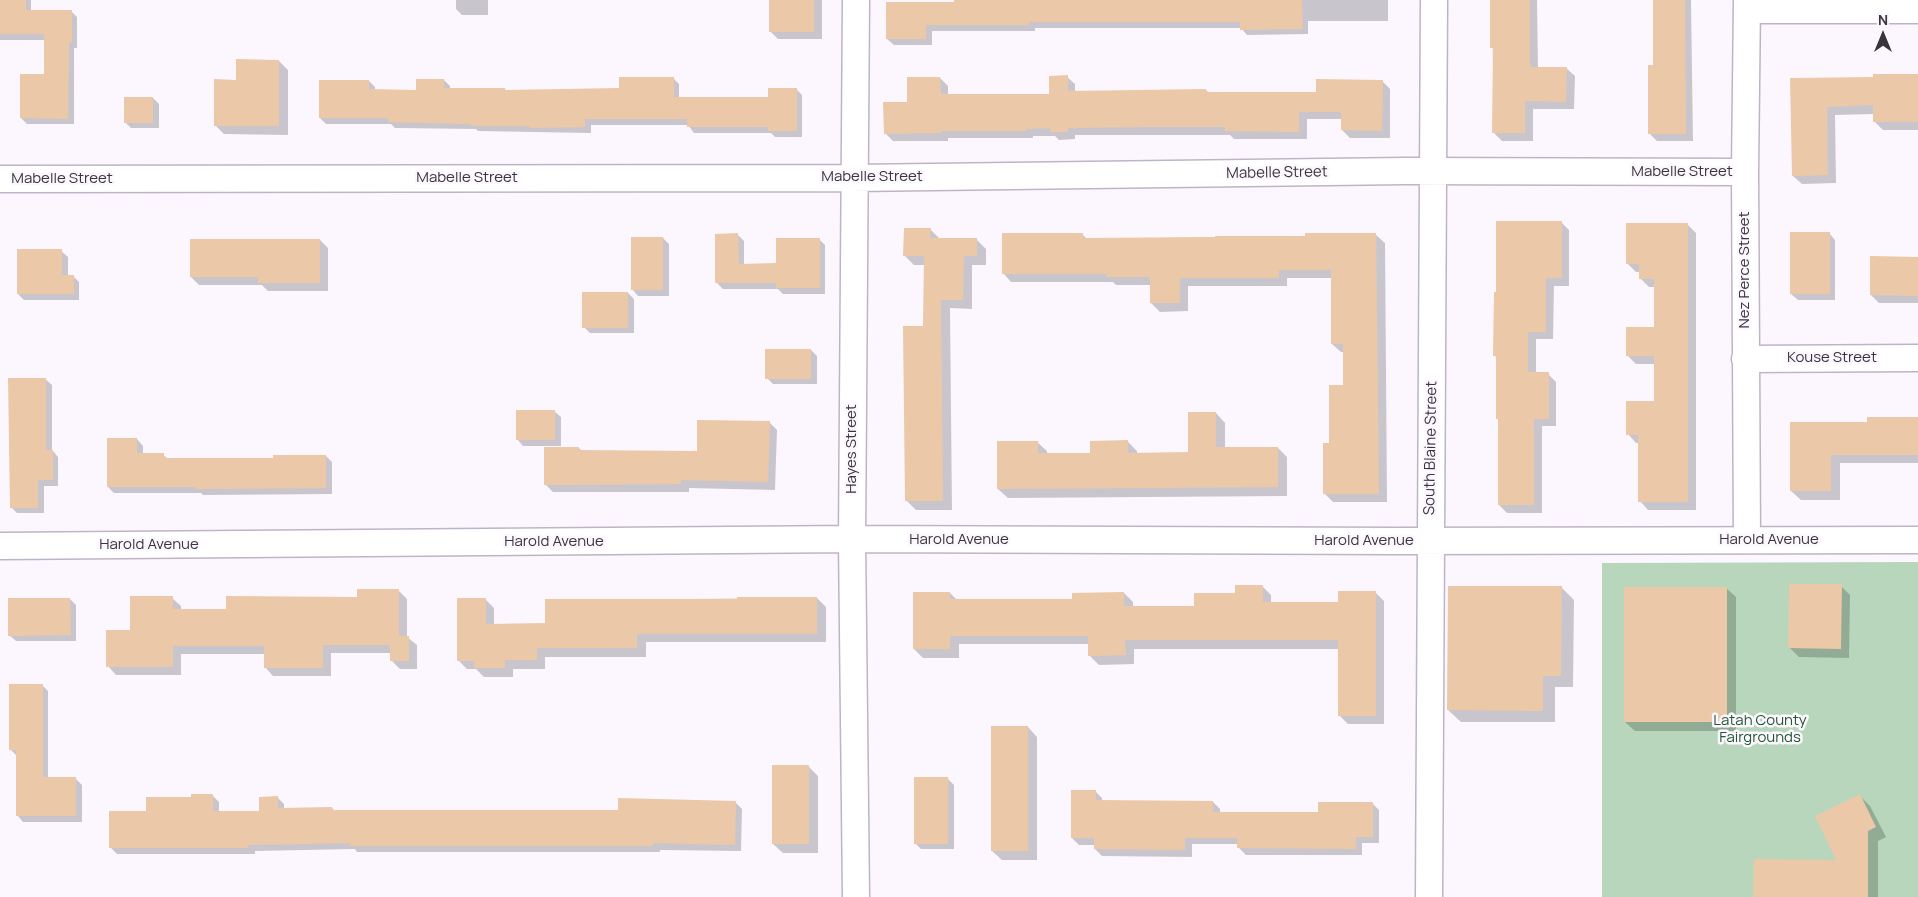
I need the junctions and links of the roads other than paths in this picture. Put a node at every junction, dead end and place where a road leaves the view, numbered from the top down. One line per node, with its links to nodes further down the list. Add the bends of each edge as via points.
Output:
1 (856, 0): 7 (street, Hayes Street)
2 (1434, 0): 5 (street, South Blaine Street)
3 (1747, 5): 4 (street); 6 (street, Nez Perce Street)
4 (1918, 10)
5 (1434, 171): 6 (street, Mabelle Street); 7 (street, Mabelle Street); 14 (street, South Blaine Street)
6 (1745, 172): 10 (street, Nez Perce Street)
7 (853, 178): 8 (street, Mabelle Street); 11 (street, Hayes Street)
8 (0, 179)
9 (1918, 358): 10 (street, Kouse Street)
10 (1746, 359): 12 (street, Nez Perce Street)
11 (852, 539): 14 (street, Harold Avenue); 15 (street, Harold Avenue); 16 (street, Hayes Street)
12 (1747, 540): 13 (street, Harold Avenue); 14 (street, Harold Avenue)
13 (1918, 540)
14 (1430, 541): 17 (street, South Blaine Street)
15 (0, 546)
16 (856, 897)
17 (1429, 897)

